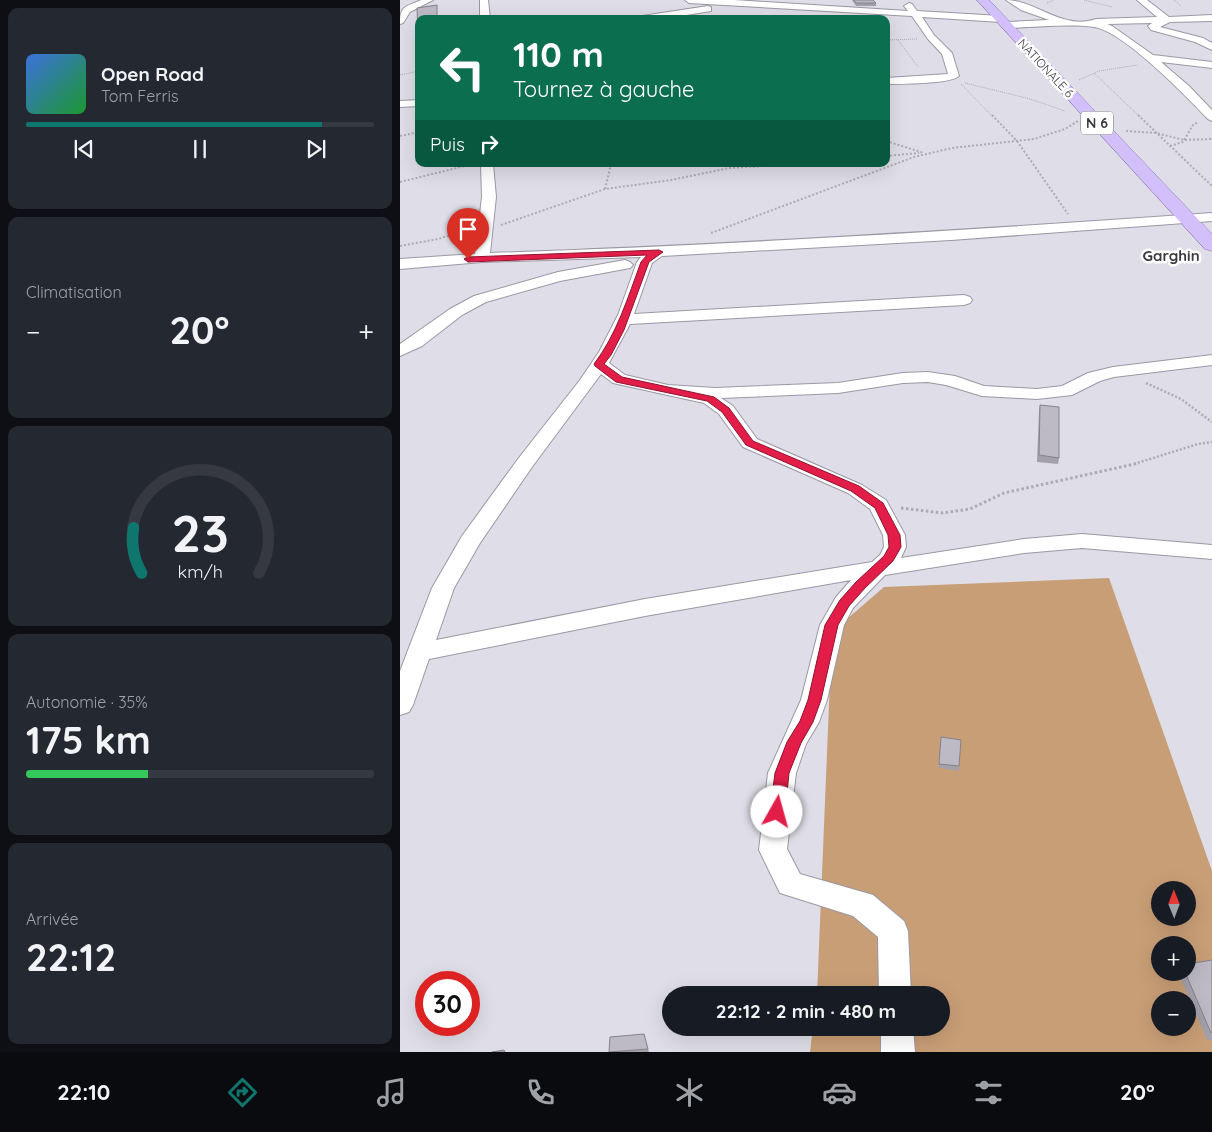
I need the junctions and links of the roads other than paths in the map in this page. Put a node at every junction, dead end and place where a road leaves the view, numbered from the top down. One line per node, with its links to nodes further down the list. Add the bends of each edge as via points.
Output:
1 (429, 0): 14 (street, via 406,10)
2 (484, 0): 11 (street)
3 (689, 0): 9 (street)
4 (904, 0): 10 (street)
5 (983, 0): 16 (main road, NATIONALE 6 / N 6)
6 (1010, 0): 17 (street)
7 (1141, 0): 15 (street)
8 (845, 5): 9 (street); 10 (street)
9 (717, 8): 12 (street)
10 (915, 14): 16 (street); 23 (street, via 920,27 946,53 954,76)
11 (485, 15)
12 (669, 15)
13 (1212, 18): 15 (street)
14 (400, 20)
15 (1167, 20): 17 (street); 19 (street, via 1152,27)
16 (1003, 22): 17 (street); 29 (main road, NATIONALE 6 / N 6)
17 (1064, 23): 21 (street, via 1109,28)
18 (1212, 39): 19 (street)
19 (1199, 40): 20 (street)
20 (1212, 47)
21 (1153, 61): 22 (street); 26 (street)
22 (1212, 65)
23 (890, 81)
24 (415, 103): 25 (street)
25 (400, 104)
26 (1210, 116)
27 (487, 167): 32 (street)
28 (1212, 217): 29 (street)
29 (1188, 219): 30 (main road, NATIONALE 6 / N 6); 31 (street)
30 (1212, 245)
31 (652, 257): 32 (street); 35 (street); 36 (street, via 558,277 480,299)
32 (482, 258): 33 (street)
33 (400, 264)
34 (964, 300): 35 (street)
35 (622, 320): 38 (street)
36 (400, 351)
37 (1212, 360): 39 (street, via 1113,372 1066,391 1052,393 982,391 928,377 838,388 715,393)
38 (599, 364): 39 (street, via 619,380); 42 (street, via 470,541 443,588)
39 (668, 390): 41 (street, via 710,399 726,410 750,443 855,489 879,505 894,535 895,547 889,559)
40 (1212, 552): 41 (street, via 1082,541 1024,546)
41 (877, 569): 42 (street, via 550,624); 44 (street, via 844,603 832,625 814,700 782,773 773,850 790,884 862,905 893,931)
42 (418, 653): 43 (street)
43 (400, 705)
44 (896, 986)
45 (897, 1036): 46 (street)
46 (898, 1052)

